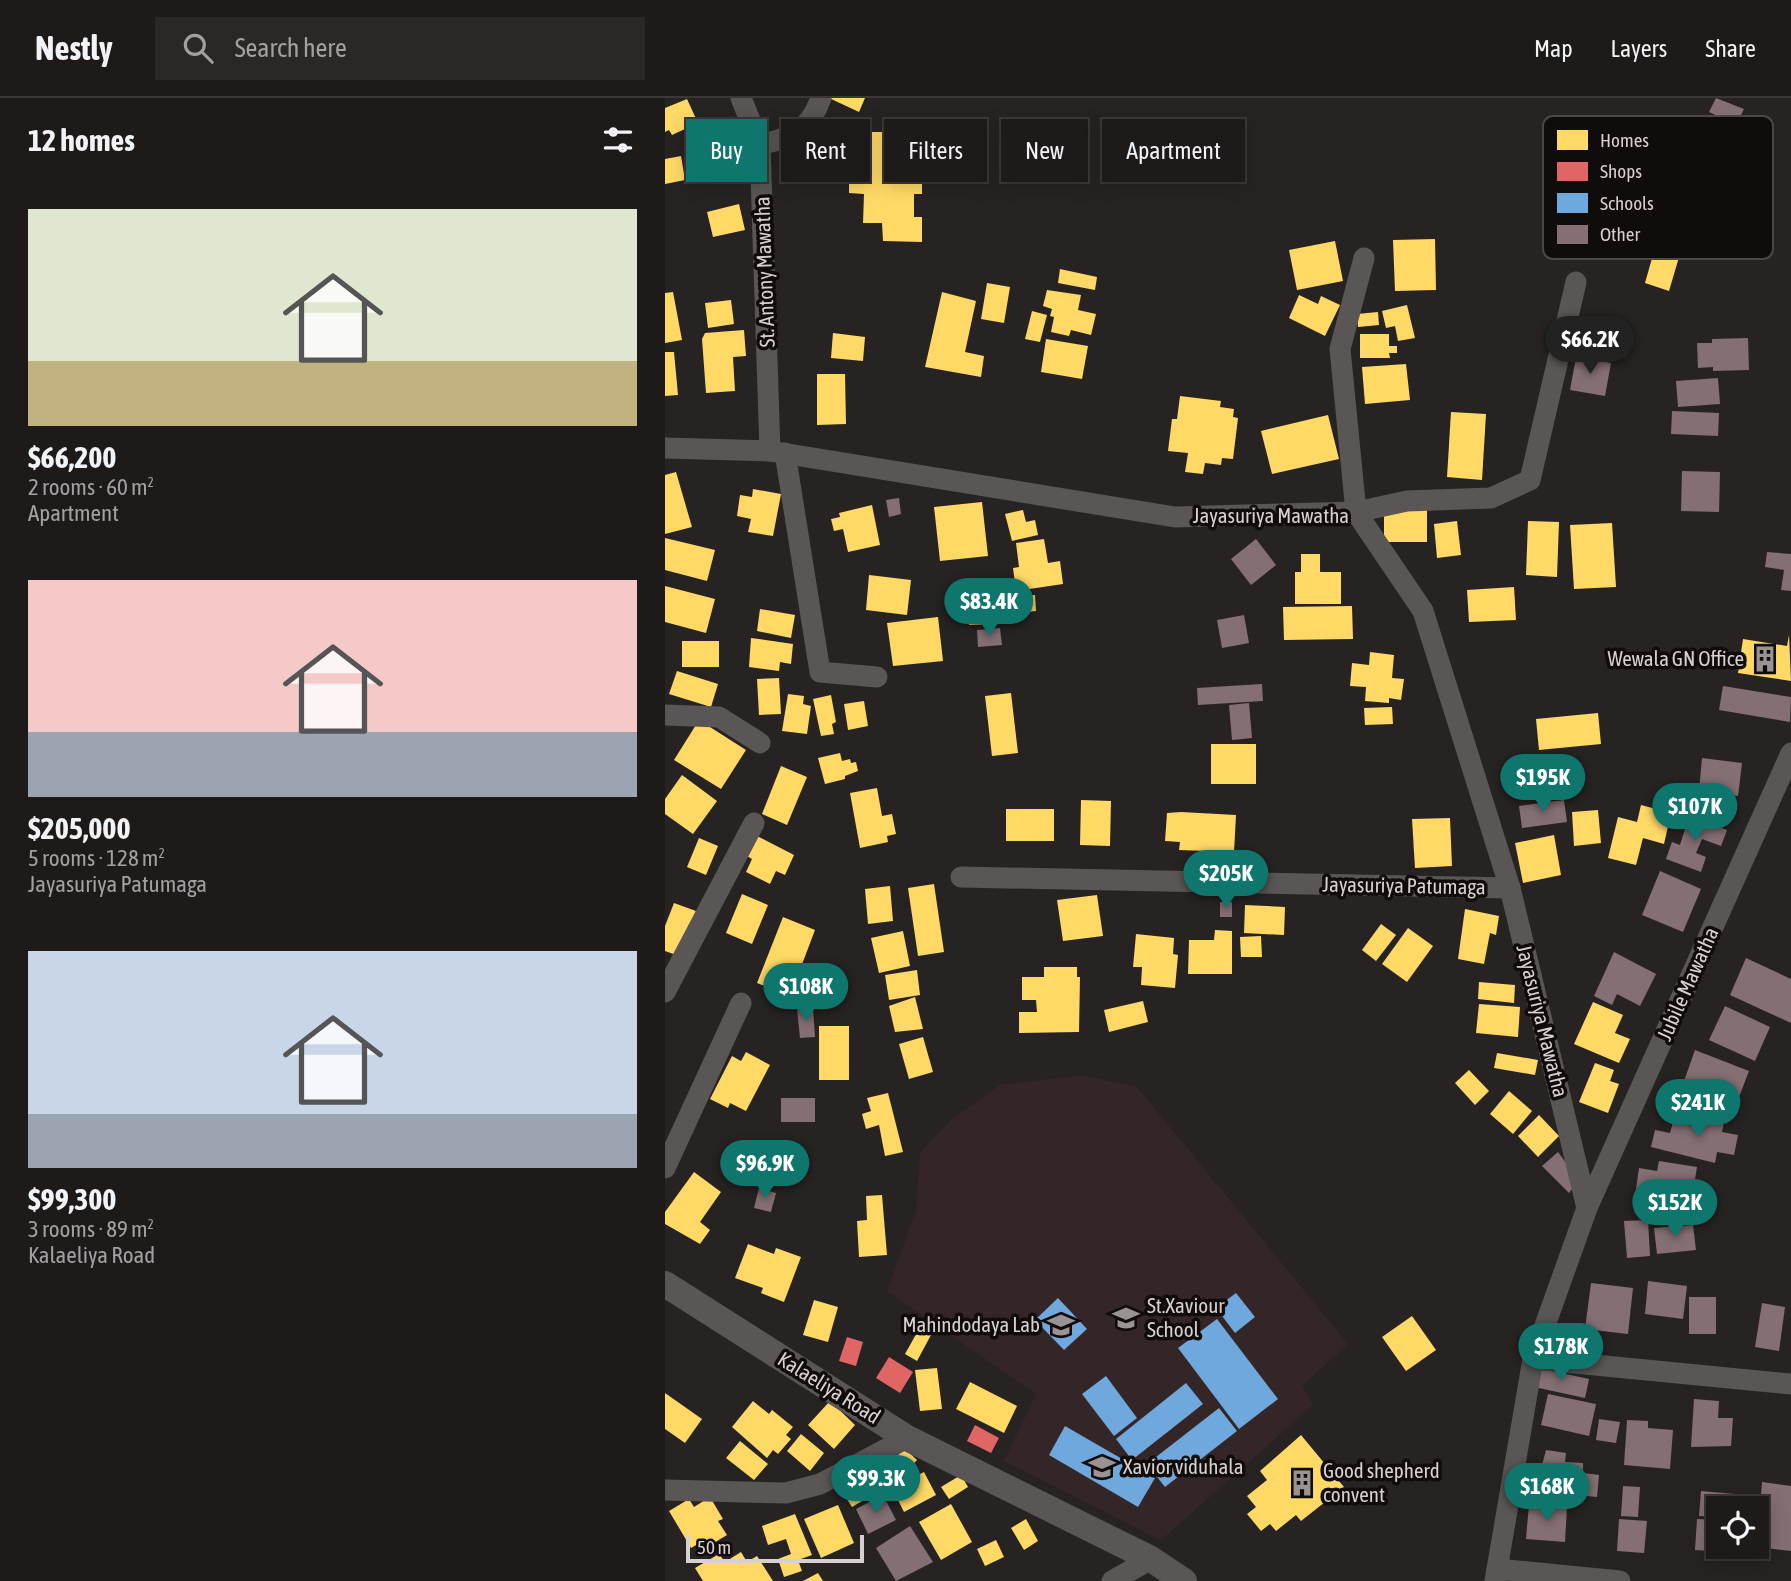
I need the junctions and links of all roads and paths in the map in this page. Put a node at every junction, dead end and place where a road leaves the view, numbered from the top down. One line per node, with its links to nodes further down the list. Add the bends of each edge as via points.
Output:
1 (741, 98): 3 (street, St. Antony Mawatha)
2 (821, 98): 4 (street, via 813,119 789,138)
3 (750, 119)
4 (767, 144)
5 (763, 182): 9 (street, St. Antony Mawatha)
6 (1364, 258): 10 (street, via 1341,349)
7 (1576, 282): 10 (street, via 1530,480 1491,498 1407,501)
8 (665, 448): 9 (street, Jayasuriya Mawatha)
9 (777, 452): 10 (street, Jayasuriya Mawatha, via 1175,517); 11 (street, St. Antony Mawatha, via 820,671)
10 (1356, 512): 17 (street, Jayasuriya Mawatha, via 1423,611)
11 (877, 677)
12 (665, 715): 13 (street, via 719,717)
13 (760, 743)
14 (1791, 753): 21 (street, Jubile Mawatha)
15 (754, 823): 18 (street)
16 (961, 877): 17 (street, Jayasuriya Patumaga)
17 (1510, 888): 21 (street, Jayasuriya Mawatha)
18 (665, 992)
19 (741, 1003): 20 (street)
20 (665, 1168)
21 (1587, 1208): 23 (street, Jubile Mawatha)
22 (665, 1284): 25 (street, Kalaeliya Road)
23 (1533, 1359): 24 (street); 28 (street, Jubile Mawatha)
24 (1791, 1384)
25 (907, 1438): 26 (street, via 820,1484 786,1493); 27 (street, Kalaeliya Road)
26 (665, 1490)
27 (1151, 1559): 29 (street); 30 (street, Kalaeliya Road)
28 (1496, 1575): 31 (street)
29 (1112, 1581)
30 (1184, 1581)
31 (1620, 1581)

